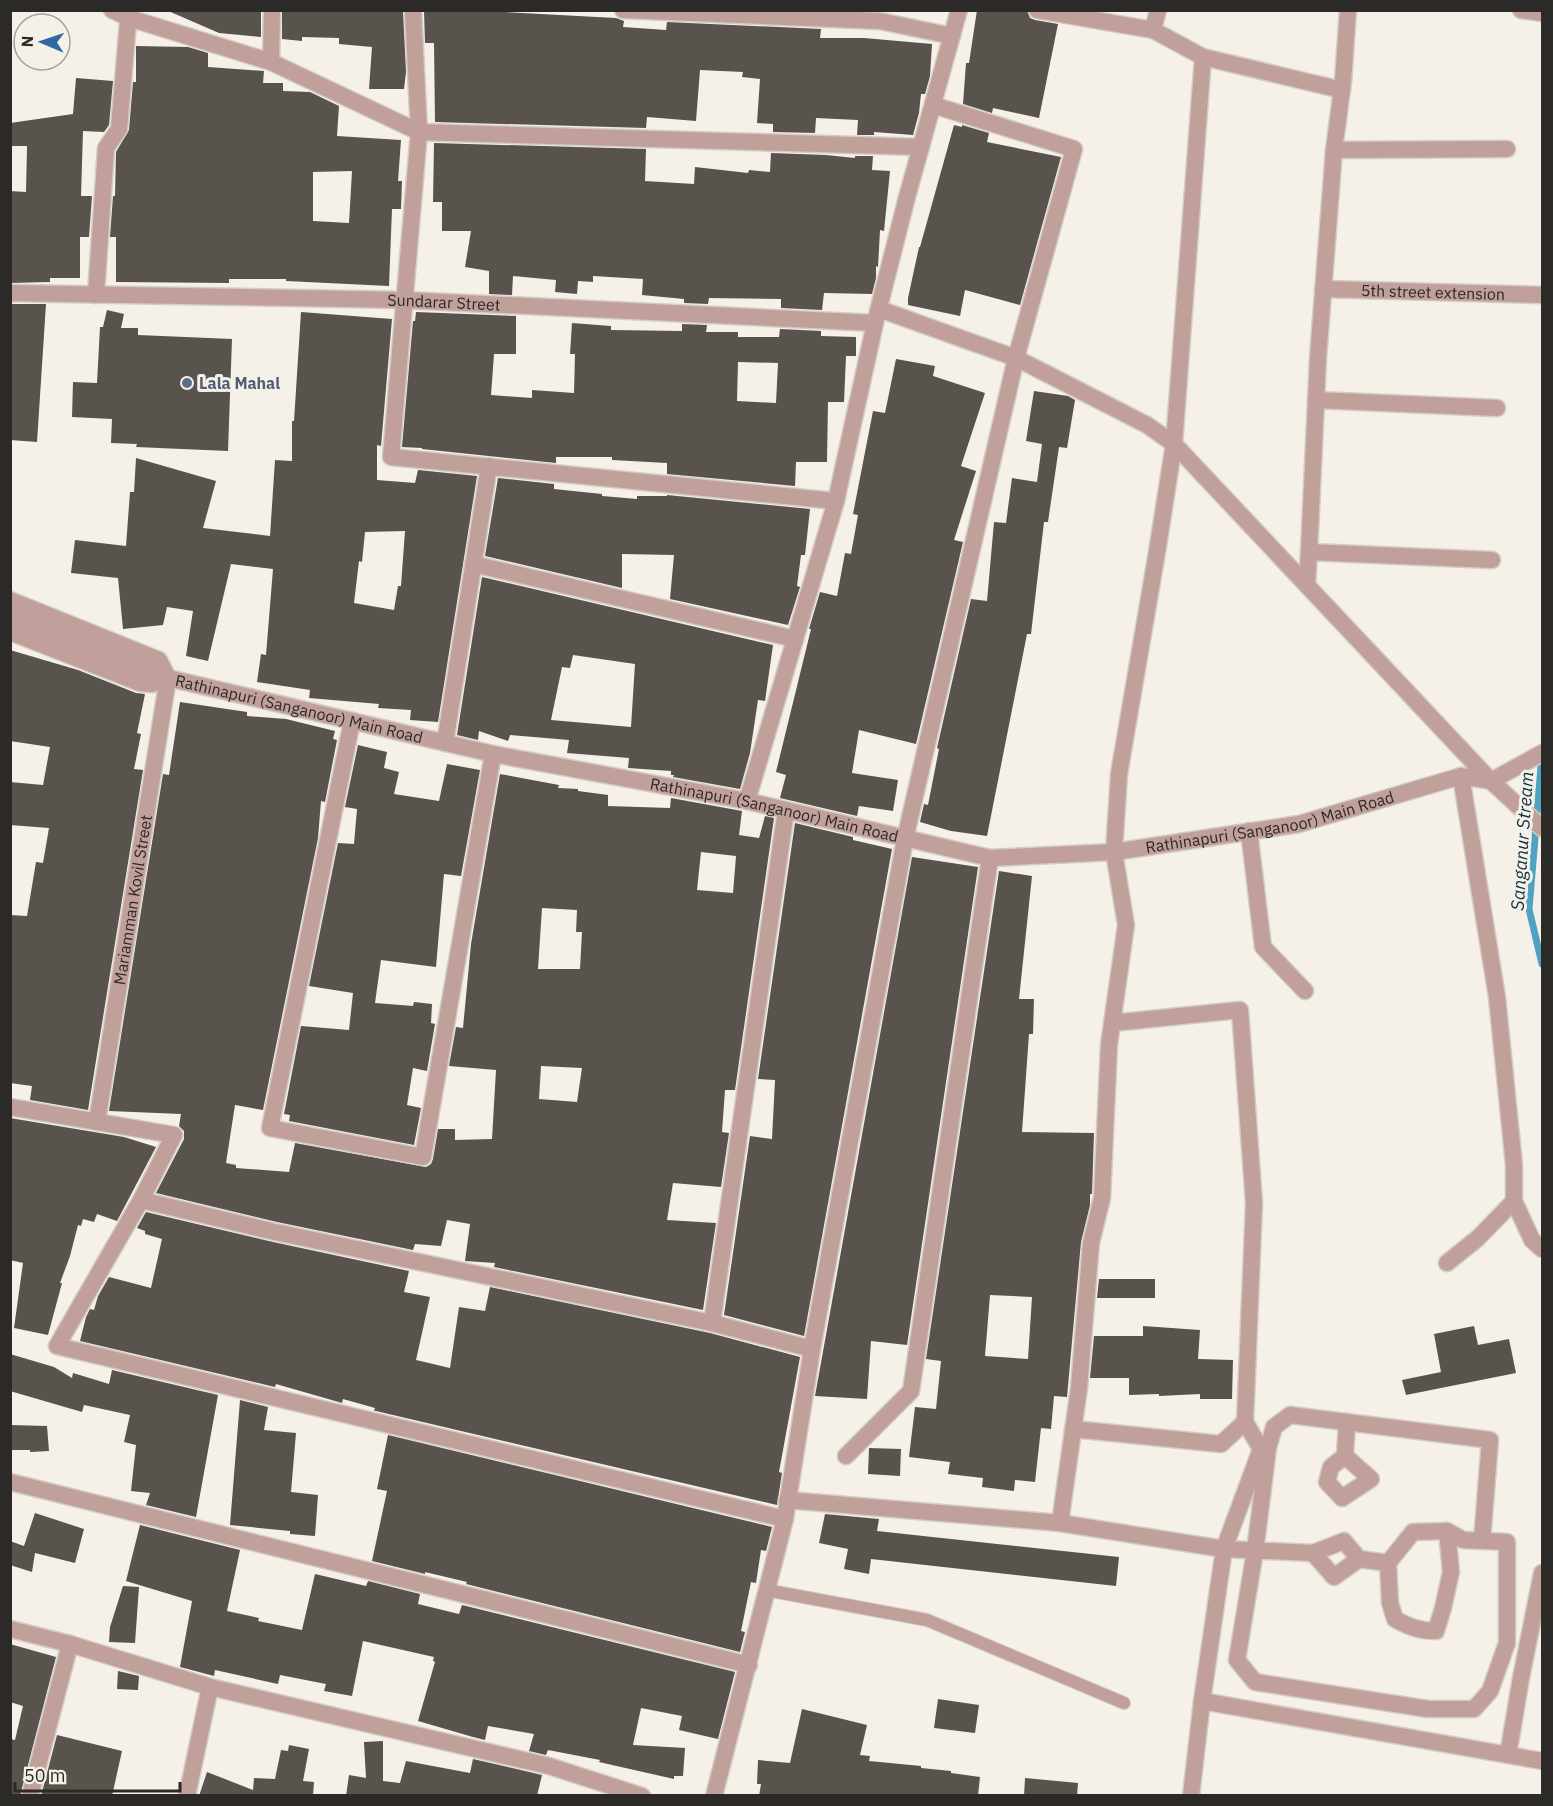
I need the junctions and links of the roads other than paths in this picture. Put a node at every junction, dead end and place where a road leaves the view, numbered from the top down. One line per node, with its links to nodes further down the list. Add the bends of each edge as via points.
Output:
1 (112, 10): 11 (street)
2 (272, 10): 15 (street)
3 (413, 10): 18 (street)
4 (623, 10): 13 (street, via 880,21)
5 (959, 10): 13 (street)
6 (1037, 10): 12 (street)
7 (1158, 10): 12 (street)
8 (1348, 10): 16 (street)
9 (1521, 10): 10 (street)
10 (1542, 13)
11 (129, 14): 15 (street); 24 (street, via 119,129 106,148)
12 (1153, 30): 14 (street)
13 (951, 36): 17 (street)
14 (1203, 57): 16 (street); 31 (street)
15 (271, 62): 18 (street)
16 (1342, 90): 21 (street)
17 (933, 105): 19 (street); 28 (street, via 1074,149)
18 (419, 132): 19 (street); 26 (street)
19 (921, 147): 27 (street)
20 (1507, 149): 21 (street)
21 (1334, 150): 22 (street)
22 (1323, 289): 25 (street, 5th street extension); 29 (street)
23 (10, 293): 24 (street, Sundarar Street)
24 (96, 295): 26 (street, Sundarar Street)
25 (1542, 295)
26 (404, 300): 27 (street, Sundarar Street); 32 (street, via 391,457)
27 (877, 316): 28 (street, Sundarar Street); 33 (street)
28 (1016, 358): 31 (street, Sundarar Street, via 1148,425); 53 (street)
29 (1316, 400): 30 (street); 34 (street)
30 (1497, 408)
31 (1174, 444): 37 (street, Sundarar Street); 54 (street, via 1119,774)
32 (489, 466): 33 (street); 36 (street)
33 (836, 501): 41 (street)
34 (1309, 552): 35 (street); 37 (street)
35 (1492, 560)
36 (472, 564): 41 (street); 44 (street)
37 (1307, 585): 48 (street, Sundarar Street)
38 (10, 600): 42 (street, via 159,660)
39 (10, 617): 42 (street, Rathinapuri (Sanganoor) Main Road)
40 (10, 632): 42 (street, via 140,683 152,684)
41 (795, 639): 49 (street)
42 (168, 678): 43 (street, Rathinapuri (Sanganoor) Main Road); 59 (street, Mariamman Kovil Street)
43 (352, 721): 44 (street, Rathinapuri (Sanganoor) Main Road); 46 (street, via 270,1128 423,1157)
44 (445, 743): 46 (street, Rathinapuri (Sanganoor) Main Road)
45 (1542, 753): 48 (street)
46 (493, 754): 49 (street, Rathinapuri (Sanganoor) Main Road)
47 (1461, 776): 48 (street, Rathinapuri (Sanganoor) Main Road); 52 (street, Rathinapuri (Sanganoor) Main Road, via 1299,824); 61 (street, via 1497,997)
48 (1491, 781): 51 (street, Sundarar Street)
49 (747, 801): 50 (street, Rathinapuri (Sanganoor) Main Road)
50 (786, 810): 53 (street, Rathinapuri (Sanganoor) Main Road); 64 (street)
51 (1542, 828)
52 (1249, 831): 54 (street, Rathinapuri (Sanganoor) Main Road); 56 (street, via 1263,947)
53 (905, 839): 55 (street, Rathinapuri (Sanganoor) Main Road); 65 (street)
54 (1114, 852): 55 (street, Rathinapuri (Sanganoor) Main Road); 57 (street, via 1126,925)
55 (990, 858): 69 (street, via 911,1391)
56 (1305, 991)
57 (1112, 1023): 66 (street, via 1240,1010 1254,1203); 68 (street, via 1102,1198 1090,1243)
58 (10, 1107): 59 (street)
59 (97, 1122): 60 (street, via 174,1136)
60 (141, 1200): 64 (street); 73 (street, via 57,1346)
61 (1514, 1201): 62 (street, via 1532,1240); 63 (street, via 1479,1239)
62 (1542, 1249)
63 (1447, 1263)
64 (712, 1323): 65 (street)
65 (812, 1348): 72 (street)
66 (1245, 1422): 68 (street, via 1221,1444); 77 (street, via 1261,1449)
67 (1347, 1422): 70 (street); 76 (street, via 1490,1440); 78 (street, via 1290,1415 1274,1427)
68 (1074, 1429): 74 (street)
69 (846, 1456)
70 (1345, 1456)
71 (10, 1482): 86 (street)
72 (787, 1500): 73 (street); 74 (street)
73 (786, 1519): 83 (street)
74 (1060, 1523): 77 (street)
75 (1447, 1531): 76 (street, via 1463,1540); 81 (street, via 1413,1532); 81 (street, via 1451,1572 1436,1630 1422,1631 1395,1619)
76 (1482, 1541): 78 (street, via 1507,1542 1507,1643 1490,1691 1474,1709 1428,1709 1255,1682 1237,1660)
77 (1224, 1550): 78 (street); 88 (street)
78 (1256, 1551): 79 (street)
79 (1312, 1553): 80 (street, via 1344,1541); 80 (street, via 1334,1577)
80 (1359, 1559): 81 (street)
81 (1388, 1563)
82 (1542, 1574): 90 (street)
83 (766, 1590): 86 (street); 89 (lane, via 927,1620)
84 (10, 1629): 85 (street)
85 (70, 1644): 87 (street); 92 (street)
86 (749, 1665): 95 (street)
87 (210, 1687): 93 (street); 94 (street, via 549,1766)
88 (1202, 1701): 90 (street); 96 (street)
89 (1124, 1703)
90 (1508, 1755): 91 (street)
91 (1542, 1761)
92 (30, 1796)
93 (187, 1796)
94 (642, 1796)
95 (714, 1796)
96 (1191, 1796)

